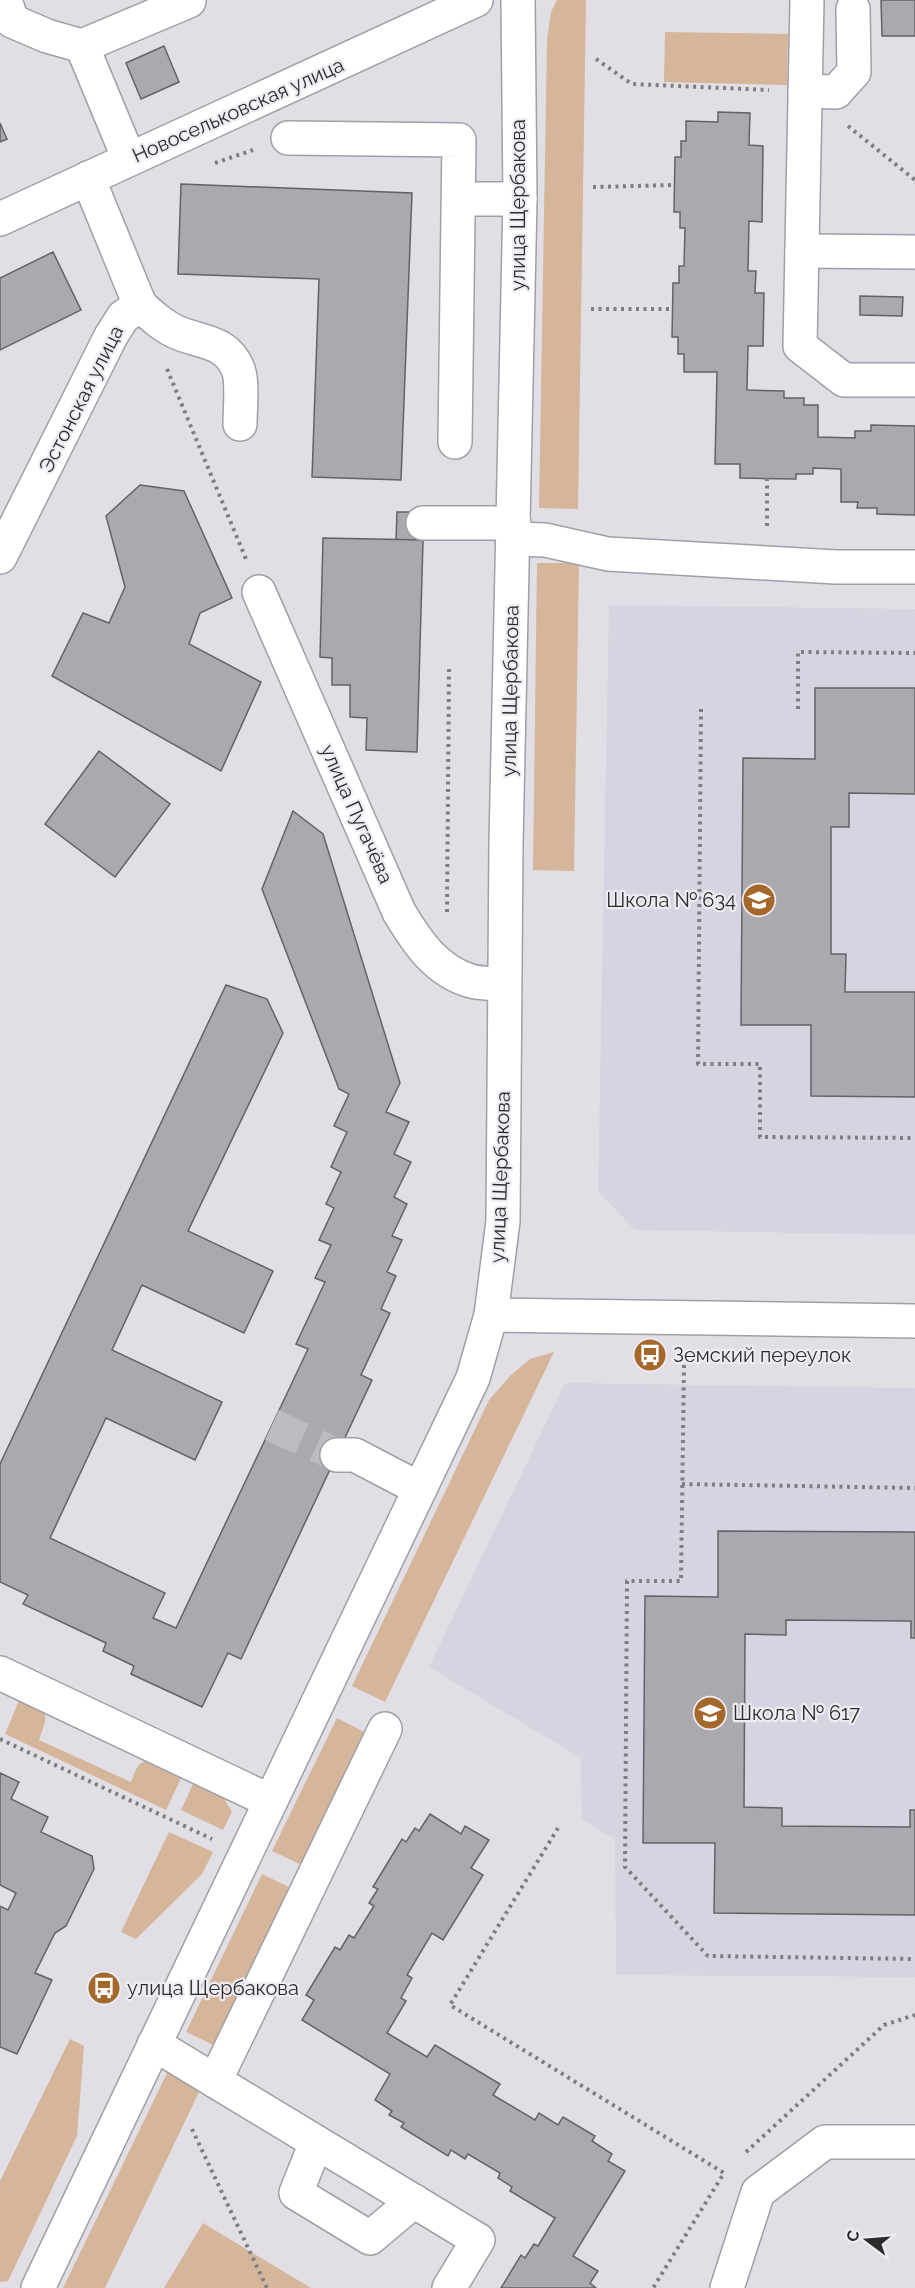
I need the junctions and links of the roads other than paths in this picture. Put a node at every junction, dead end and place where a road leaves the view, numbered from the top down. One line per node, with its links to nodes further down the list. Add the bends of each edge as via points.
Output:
1 (5, 0): 7 (street, via 12,21)
2 (189, 0): 7 (street)
3 (518, 0): 13 (street, улица Щербакова)
4 (807, 0): 8 (street)
5 (465, 3): 10 (street, Новосельковская улица)
6 (853, 9): 8 (street, via 854,72 836,92)
7 (82, 46): 10 (street)
8 (805, 91): 15 (street)
9 (288, 138): 12 (street, via 459,140)
10 (129, 159): 11 (street, Новосельковская улица)
11 (88, 178): 14 (street, Новосельковская улица); 17 (street, Эстонская улица)
12 (459, 199): 13 (street); 20 (street)
13 (520, 199): 22 (street, улица Щербакова)
14 (0, 219)
15 (802, 251): 16 (street); 18 (street, via 800,346 844,380)
16 (915, 252)
17 (140, 305): 19 (street, via 158,322 226,350 239,370); 23 (street, Эстонская улица, via 123,317 111,336)
18 (915, 380)
19 (240, 424)
20 (455, 442)
21 (423, 523): 22 (street)
22 (514, 531): 24 (street, via 608,554 836,567); 26 (street, улица Щербакова)
23 (0, 557)
24 (915, 567)
25 (259, 592): 26 (street, улица Пугачёва, via 399,912 418,942 442,968 472,981)
26 (504, 984): 27 (street, улица Щербакова, via 503,1221)
27 (491, 1315): 28 (street); 30 (street, улица Щербакова, via 473,1378)
28 (915, 1321)
29 (337, 1455): 30 (street, via 355,1455)
30 (420, 1489): 33 (street, улица Щербакова)
31 (0, 1672): 33 (street)
32 (385, 1729): 35 (street)
33 (270, 1801): 34 (street, улица Щербакова)
34 (154, 2043): 35 (street); 39 (street, улица Щербакова)
35 (215, 2080): 37 (street)
36 (915, 2142): 41 (street, via 825,2142 758,2192)
37 (316, 2143): 38 (street); 38 (street, via 296,2193 370,2238)
38 (414, 2201): 40 (street, via 478,2240)
39 (38, 2288)
40 (449, 2288)
41 (727, 2288)

